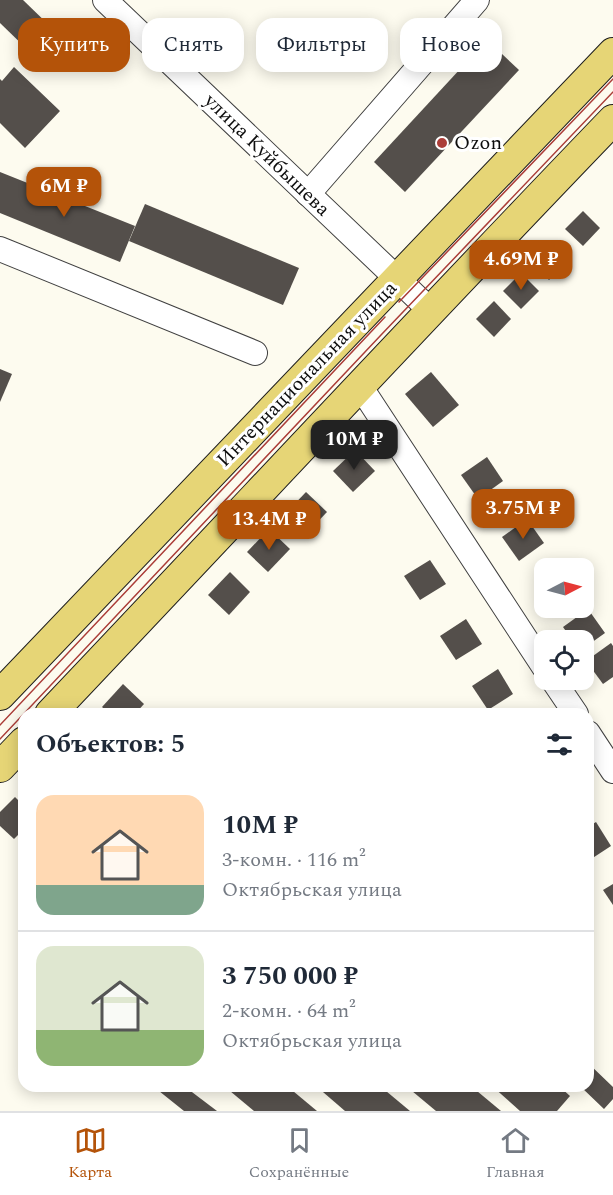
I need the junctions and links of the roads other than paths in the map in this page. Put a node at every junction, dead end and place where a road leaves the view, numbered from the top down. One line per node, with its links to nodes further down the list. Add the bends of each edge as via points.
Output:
1 (105, 0): 5 (street, улица Куйбышева)
2 (477, 0): 5 (street)
3 (613, 53): 7 (main road, Интернациональная улица)
4 (613, 120): 8 (main road)
5 (308, 194): 7 (street, улица Куйбышева)
6 (0, 249): 9 (street)
7 (398, 280): 8 (street, улица Куйбышева); 13 (main road, Интернациональная улица)
8 (430, 310): 10 (main road)
9 (255, 354)
10 (360, 386): 11 (street); 14 (main road)
11 (534, 652)
12 (560, 690): 15 (street)
13 (0, 695)
14 (56, 708)
15 (572, 708)
16 (594, 742): 19 (street)
17 (18, 748): 18 (main road)
18 (0, 767)
19 (613, 771)

